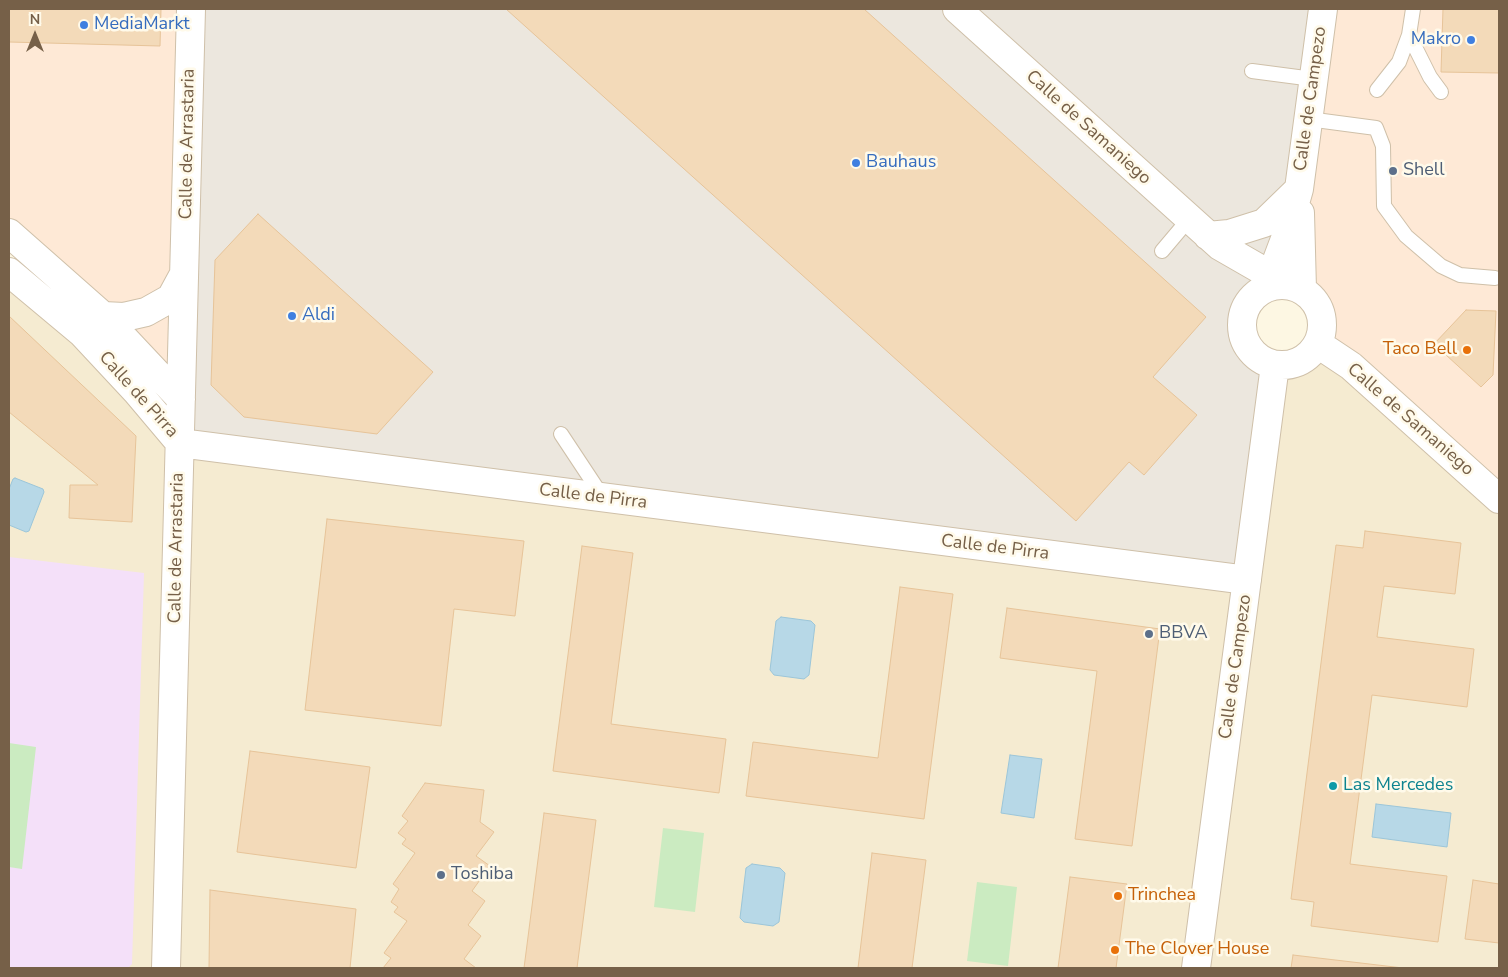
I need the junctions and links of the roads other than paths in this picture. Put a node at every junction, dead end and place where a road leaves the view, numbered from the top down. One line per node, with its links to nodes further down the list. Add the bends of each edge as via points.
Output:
1 (191, 9): 16 (street, Calle de Arrastaria)
2 (957, 9): 13 (street, Calle de Samaniego)
3 (1323, 9): 7 (street, Calle de Campezo)
4 (1412, 9): 5 (lane)
5 (1409, 35): 8 (lane, via 1399,62); 9 (lane)
6 (1252, 71): 7 (lane)
7 (1313, 79): 10 (street, Calle de Campezo)
8 (1377, 90)
9 (1441, 92)
10 (1308, 119): 11 (street, Calle de Campezo); 17 (lane, via 1376,128 1383,146 1384,206 1406,236 1441,266 1460,275)
11 (1299, 189): 13 (street, Calle de Campezo, via 1264,223 1229,234); 18 (street, Calle de Campezo)
12 (9, 233): 19 (street, Calle de Pirra)
13 (1206, 234): 14 (lane); 18 (street, Calle de Samaniego, via 1260,269)
14 (1162, 251)
15 (9, 272): 24 (street, Calle de Pirra, via 82,333)
16 (184, 274): 19 (street, via 171,298 146,312 124,317); 22 (street, Calle de Arrastaria)
17 (1495, 278)
18 (1277, 289): 20 (street, via 1311,296 1320,311 1323,326); 21 (street, via 1244,310 1242,328 1252,352)
19 (103, 316): 22 (street, Calle de Pirra)
20 (1318, 344): 21 (street, via 1310,355 1297,363); 26 (street, Calle de Samaniego, via 1351,366)
21 (1275, 365): 27 (street, Calle de Campezo)
22 (181, 399): 24 (street, Calle de Arrastaria)
23 (561, 434): 25 (lane)
24 (180, 443): 25 (street, Calle de Pirra); 28 (street, Calle de Arrastaria)
25 (604, 499): 27 (street, Calle de Pirra)
26 (1499, 499)
27 (1247, 580): 29 (street, Calle de Campezo)
28 (166, 968)
29 (1196, 968)

